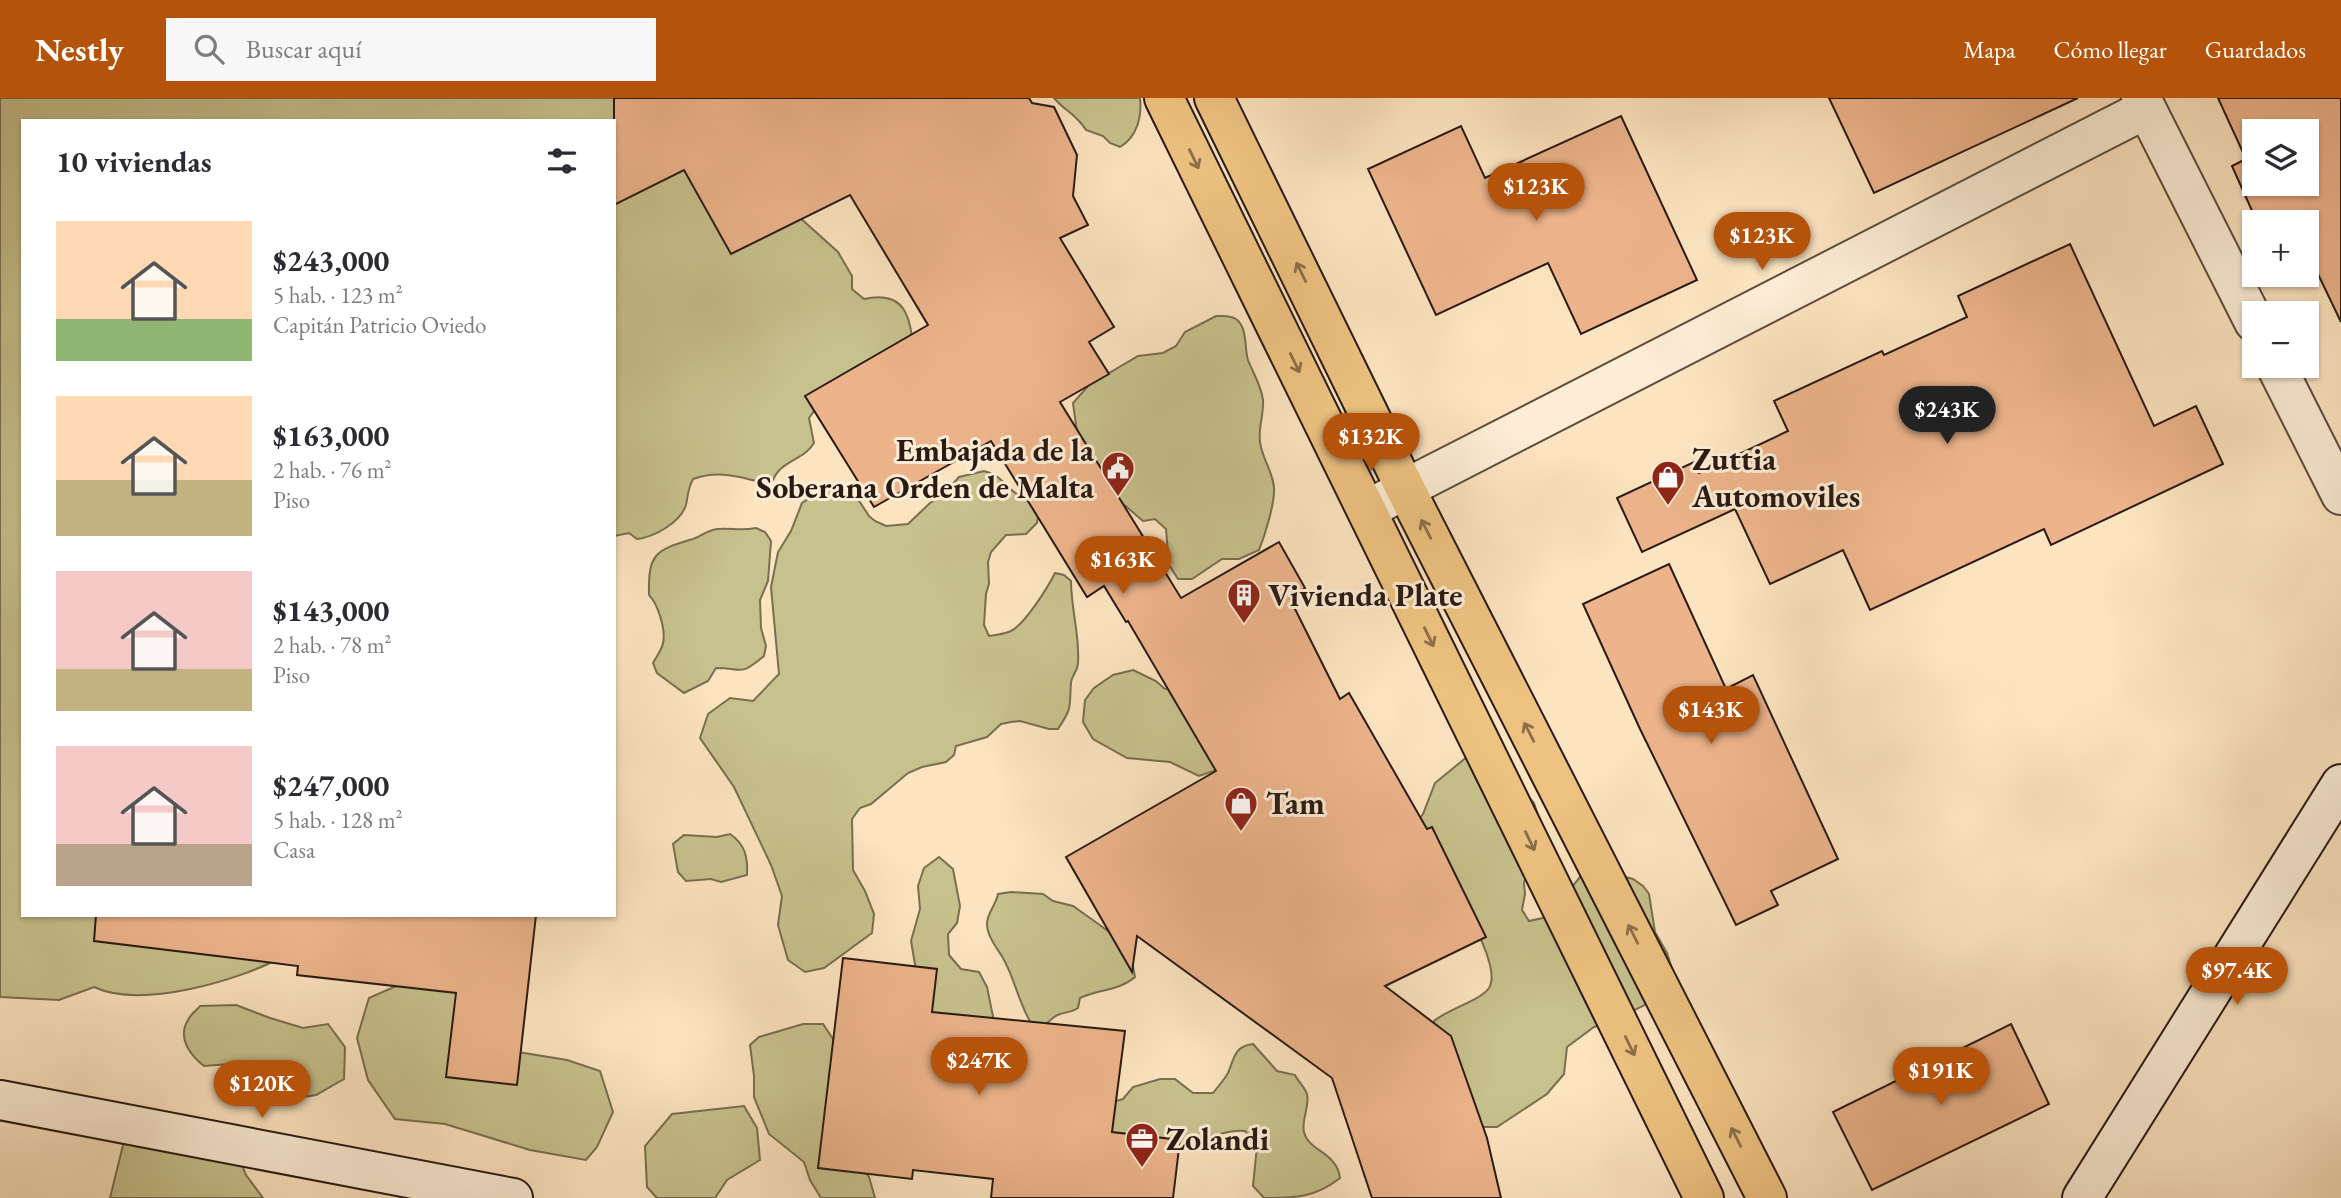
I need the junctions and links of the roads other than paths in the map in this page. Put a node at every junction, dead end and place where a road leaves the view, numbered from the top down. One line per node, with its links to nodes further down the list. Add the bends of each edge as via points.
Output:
1 (1164, 98): 8 (highway, one-way to 8)
2 (1214, 98): 6 (highway, one-way to 2)
3 (2144, 104): 4 (street); 6 (street)
4 (2243, 301)
5 (2282, 378): 7 (street)
6 (1405, 488): 8 (street); 13 (highway, one-way to 6)
7 (2341, 495)
8 (1367, 510): 12 (highway, one-way to 12)
9 (2341, 784): 14 (street)
10 (0, 1100): 11 (street)
11 (513, 1198)
12 (1704, 1198)
13 (1767, 1198)
14 (2082, 1198)

